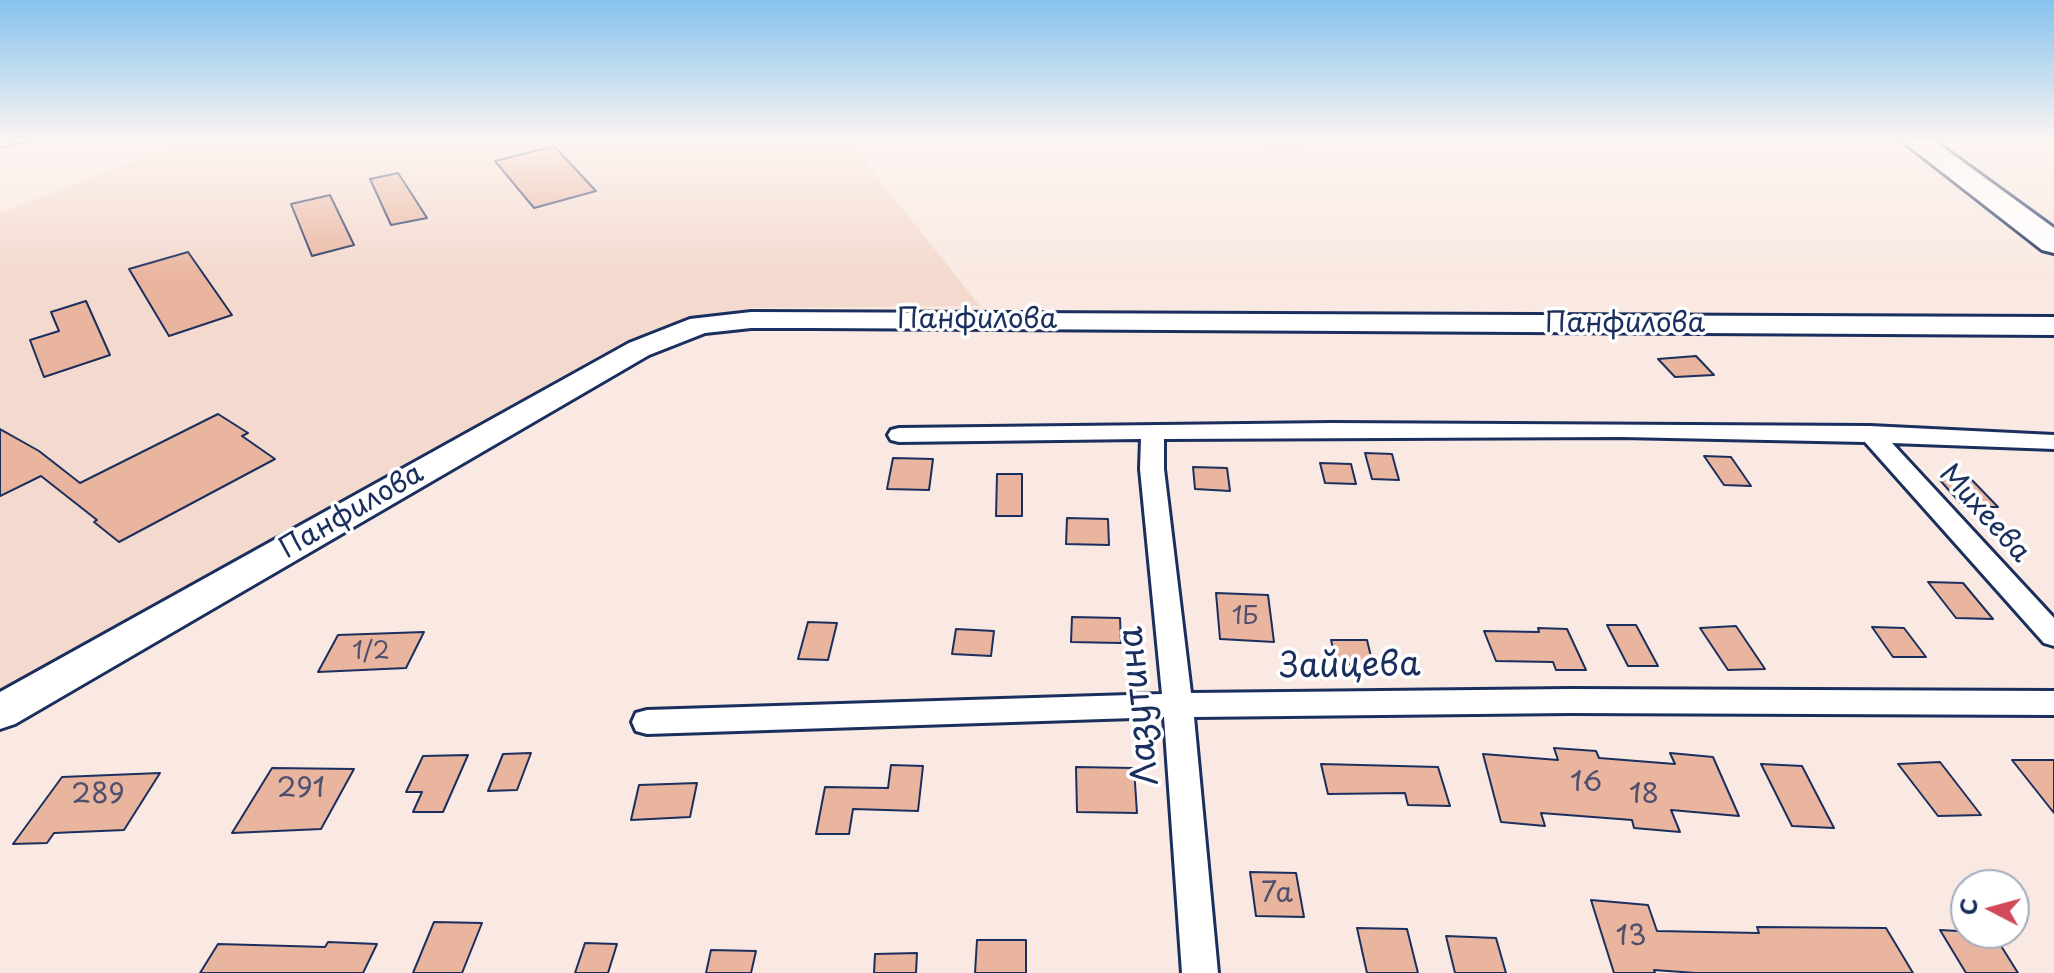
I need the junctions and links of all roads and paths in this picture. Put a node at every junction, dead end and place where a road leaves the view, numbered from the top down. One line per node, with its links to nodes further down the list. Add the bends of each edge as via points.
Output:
1 (1976, 185): 2 (highway)
2 (2054, 243)
3 (2054, 326): 11 (street, Панфилова, via 888,320 700,325 639,349)
4 (1153, 432): 5 (street); 6 (street); 10 (street, Лазутина, via 1152,469)
5 (1870, 433): 7 (street); 8 (street, Михеева)
6 (899, 435)
7 (2054, 442)
8 (2054, 636)
9 (2054, 703): 10 (street, Зайцева)
10 (1178, 705): 12 (street, Зайцева); 13 (street, Лазутина)
11 (0, 712)
12 (647, 722)
13 (1200, 973)

